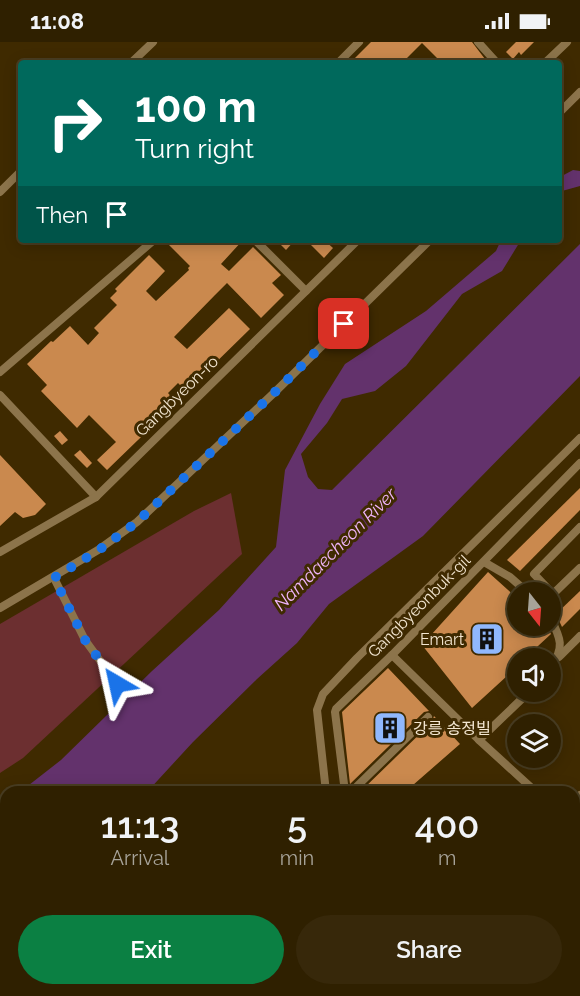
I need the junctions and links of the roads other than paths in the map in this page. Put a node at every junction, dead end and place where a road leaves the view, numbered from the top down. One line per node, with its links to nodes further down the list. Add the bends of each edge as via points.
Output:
1 (153, 42): 5 (street)
2 (359, 42): 6 (street)
3 (478, 42): 7 (street)
4 (567, 42): 8 (street)
5 (134, 60)
6 (341, 60)
7 (494, 60)
8 (548, 60)
9 (580, 92): 10 (street)
10 (562, 110)
11 (18, 174): 12 (street)
12 (0, 192)
13 (150, 243): 18 (street)
14 (258, 243): 17 (street)
15 (355, 243): 17 (street, Gangbyeon-ro)
16 (427, 243): 27 (street, via 137,522)
17 (306, 291): 22 (street, Gangbyeon-ro)
18 (0, 372)
19 (0, 395): 22 (street)
20 (580, 438): 37 (street, via 323,694 316,710)
21 (580, 463): 25 (street, Gangbyeonbuk-gil)
22 (96, 497): 24 (street, Gangbyeon-ro)
23 (580, 527): 26 (street, via 534,574 553,594)
24 (0, 552)
25 (484, 562): 28 (street); 31 (street, Gangbyeonbuk-gil)
26 (580, 568)
27 (54, 578): 29 (street); 33 (street, via 85,640)
28 (516, 582)
29 (0, 608)
30 (580, 636): 32 (street)
31 (392, 655): 36 (street); 38 (street, Gangbyeonbuk-gil, via 334,712)
32 (561, 655)
33 (117, 684)
34 (519, 702): 36 (street)
35 (428, 717): 39 (street)
36 (479, 740): 40 (street)
37 (325, 786)
38 (344, 786)
39 (357, 786)
40 (529, 786)

